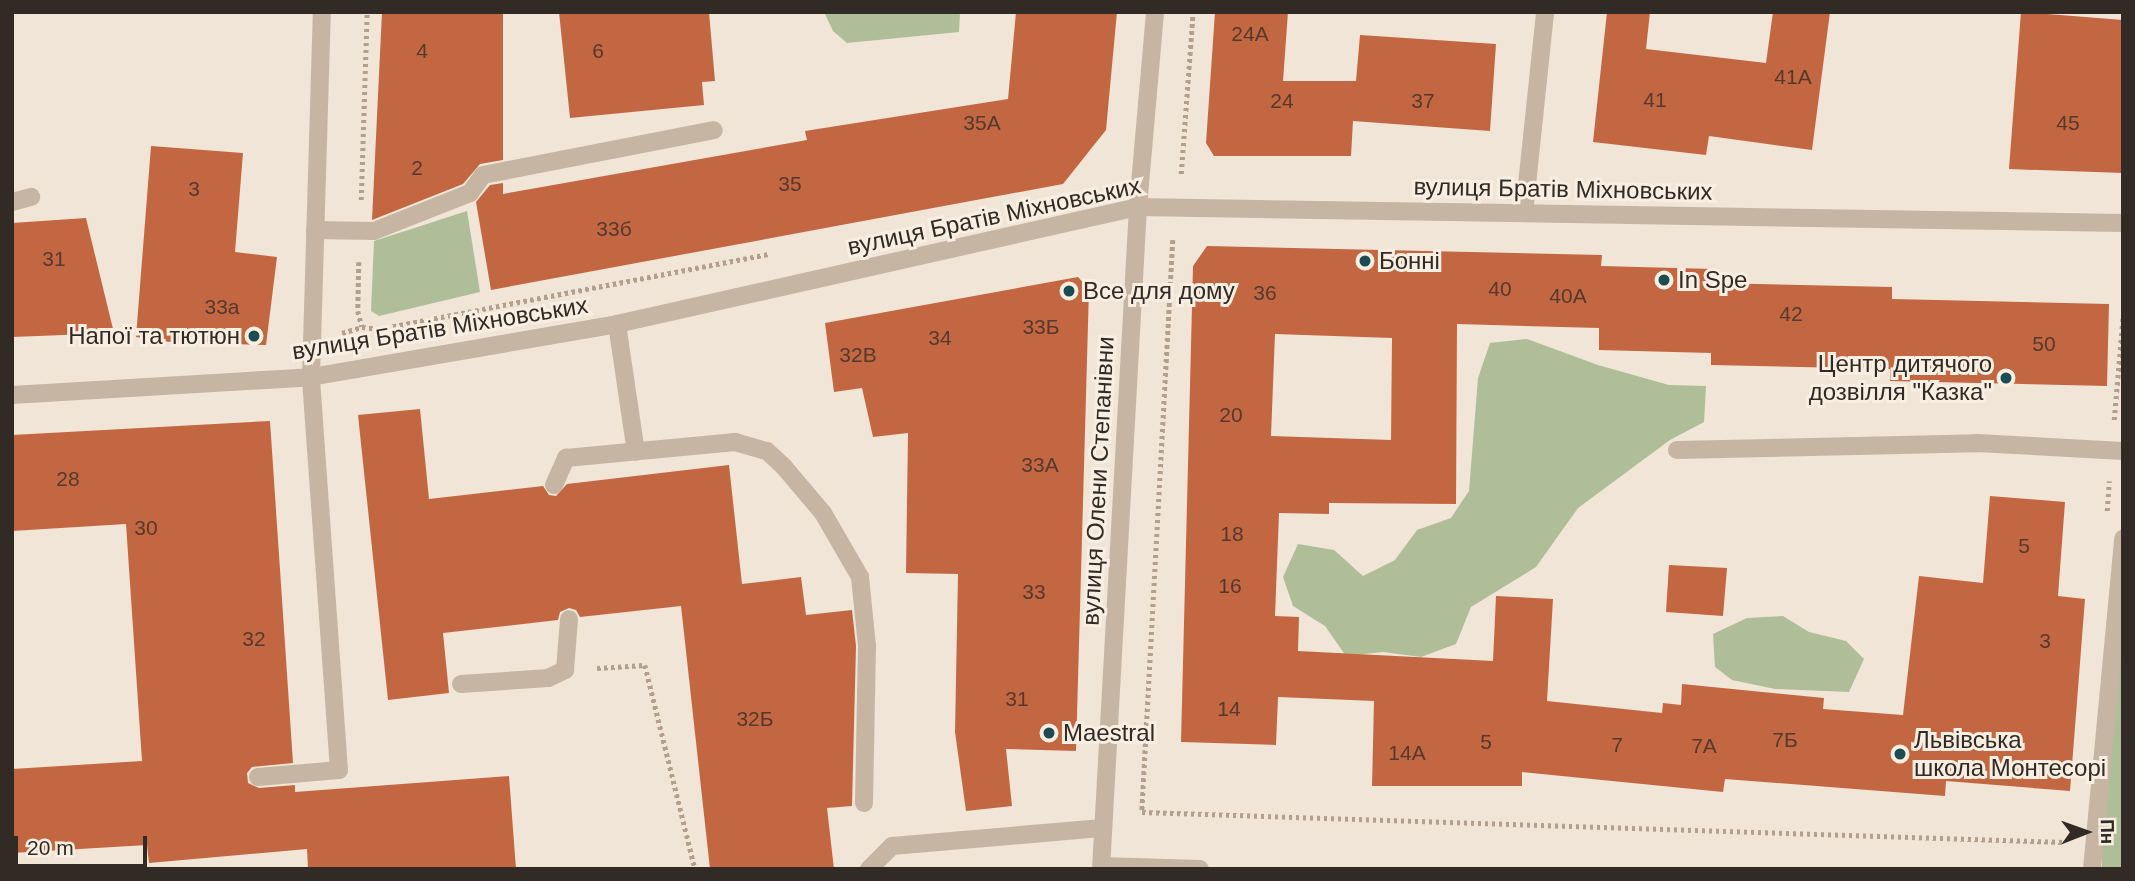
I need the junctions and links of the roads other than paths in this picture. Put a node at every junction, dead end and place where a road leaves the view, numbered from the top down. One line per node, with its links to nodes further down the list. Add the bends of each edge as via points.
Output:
1 (322, 12): 10 (street)
2 (1155, 12): 7 (street, вулиця Олени Степанівни)
3 (1545, 12): 8 (street)
4 (714, 131): 10 (street, via 483,175 470,193 374,230)
5 (31, 197): 6 (street)
6 (12, 202)
7 (1138, 207): 8 (street, вулиця Братів Міхновських); 11 (street, вулиця Братів Міхновських); 23 (street, вулиця Олени Степанівни)
8 (1524, 213): 9 (street, вулиця Братів Міхновських)
9 (2123, 223)
10 (315, 230): 12 (street)
11 (617, 324): 12 (street, вулиця Братів Міхновських); 16 (street)
12 (311, 377): 13 (street, вулиця Братів Міхновських); 21 (street, via 339,770)
13 (12, 395)
14 (1677, 450): 15 (street, via 1977,443)
15 (2123, 451)
16 (636, 452): 17 (street, via 566,458); 22 (street, via 735,442 767,451 823,513 860,577 867,646)
17 (555, 485)
18 (2123, 538): 27 (street)
19 (569, 619): 20 (street, via 565,670 548,678)
20 (461, 684)
21 (258, 777)
22 (863, 803)
23 (1103, 828): 24 (street, вулиця Олени Степанівни); 25 (street, via 892,846)
24 (1102, 867): 26 (street)
25 (869, 869)
26 (1200, 869)
27 (2092, 869)

